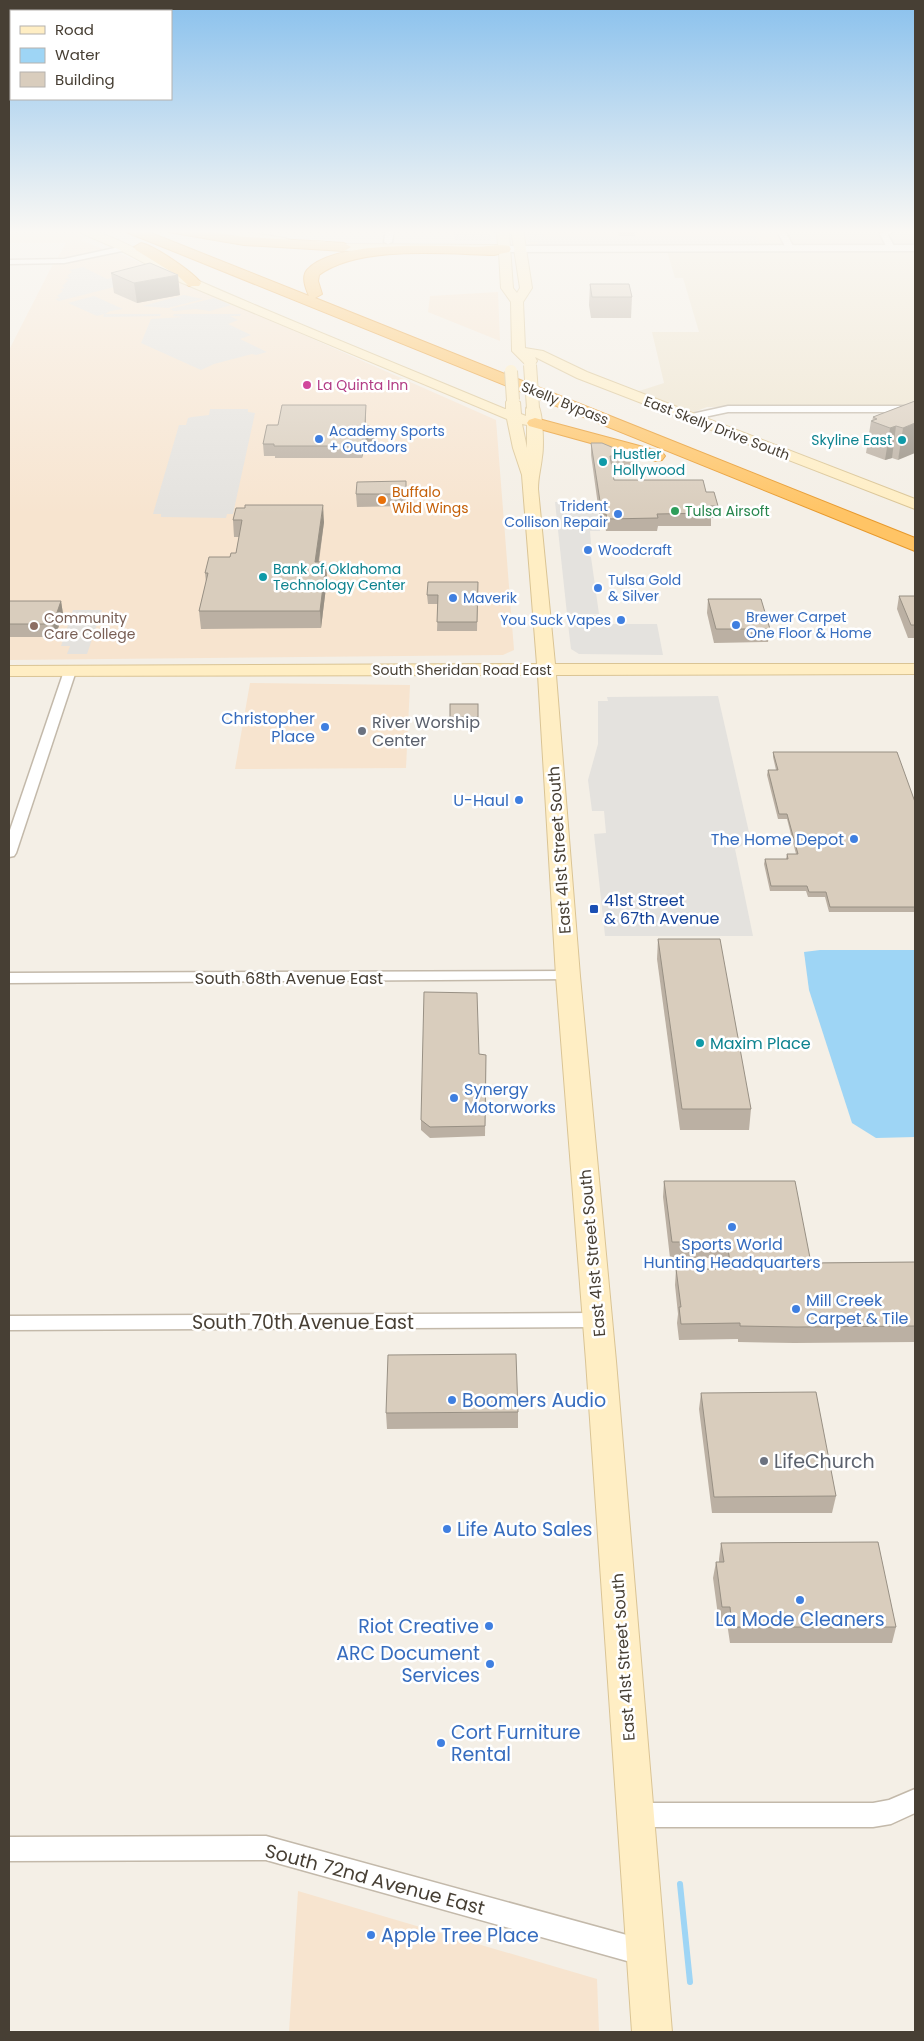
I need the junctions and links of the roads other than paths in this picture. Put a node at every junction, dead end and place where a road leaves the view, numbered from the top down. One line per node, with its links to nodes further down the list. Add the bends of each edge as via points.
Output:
1 (292, 324): 7 (main road)
2 (367, 324): 13 (highway, Skelly Bypass)
3 (391, 324): 15 (highway, Skelly Bypass)
4 (517, 324): 5 (main road, East 41st Street South)
5 (515, 354): 7 (main road, East 41st Street South, bridge); 8 (main road, East 41st Street South, bridge, via 530,361); 9 (main road, East Skelly Drive South, via 538,354 582,375)
6 (915, 409): 9 (street, via 728,409)
7 (514, 416): 8 (main road); 12 (main road, East 41st Street South, via 521,456)
8 (534, 416): 10 (highway); 11 (main road, East 41st Street South)
9 (690, 417): 14 (main road, East Skelly Drive South)
10 (572, 434): 11 (highway); 13 (highway)
11 (535, 441): 12 (main road, East 41st Street South)
12 (530, 475): 18 (main road, East 41st Street South)
13 (784, 492): 16 (highway, Skelly Bypass)
14 (915, 504)
15 (915, 533)
16 (915, 545)
17 (915, 669): 18 (main road, South Sheridan Road East)
18 (546, 670): 20 (main road, South Sheridan Road East); 22 (main road, East 41st Street South)
19 (9, 671): 20 (main road, South Sheridan Road East)
20 (70, 671): 21 (street)
21 (9, 853)
22 (568, 976): 23 (street, South 68th Avenue East); 24 (main road, East 41st Street South)
23 (9, 978)
24 (597, 1320): 25 (street, South 70th Avenue East); 27 (main road, East 41st Street South)
25 (9, 1323)
26 (915, 1801): 27 (street, via 891,1812 873,1815)
27 (634, 1815): 29 (main road, East 41st Street South)
28 (9, 1849): 29 (street, South 72nd Avenue East, via 266,1848)
29 (645, 1953): 30 (main road, East 41st Street South)
30 (652, 2032)

